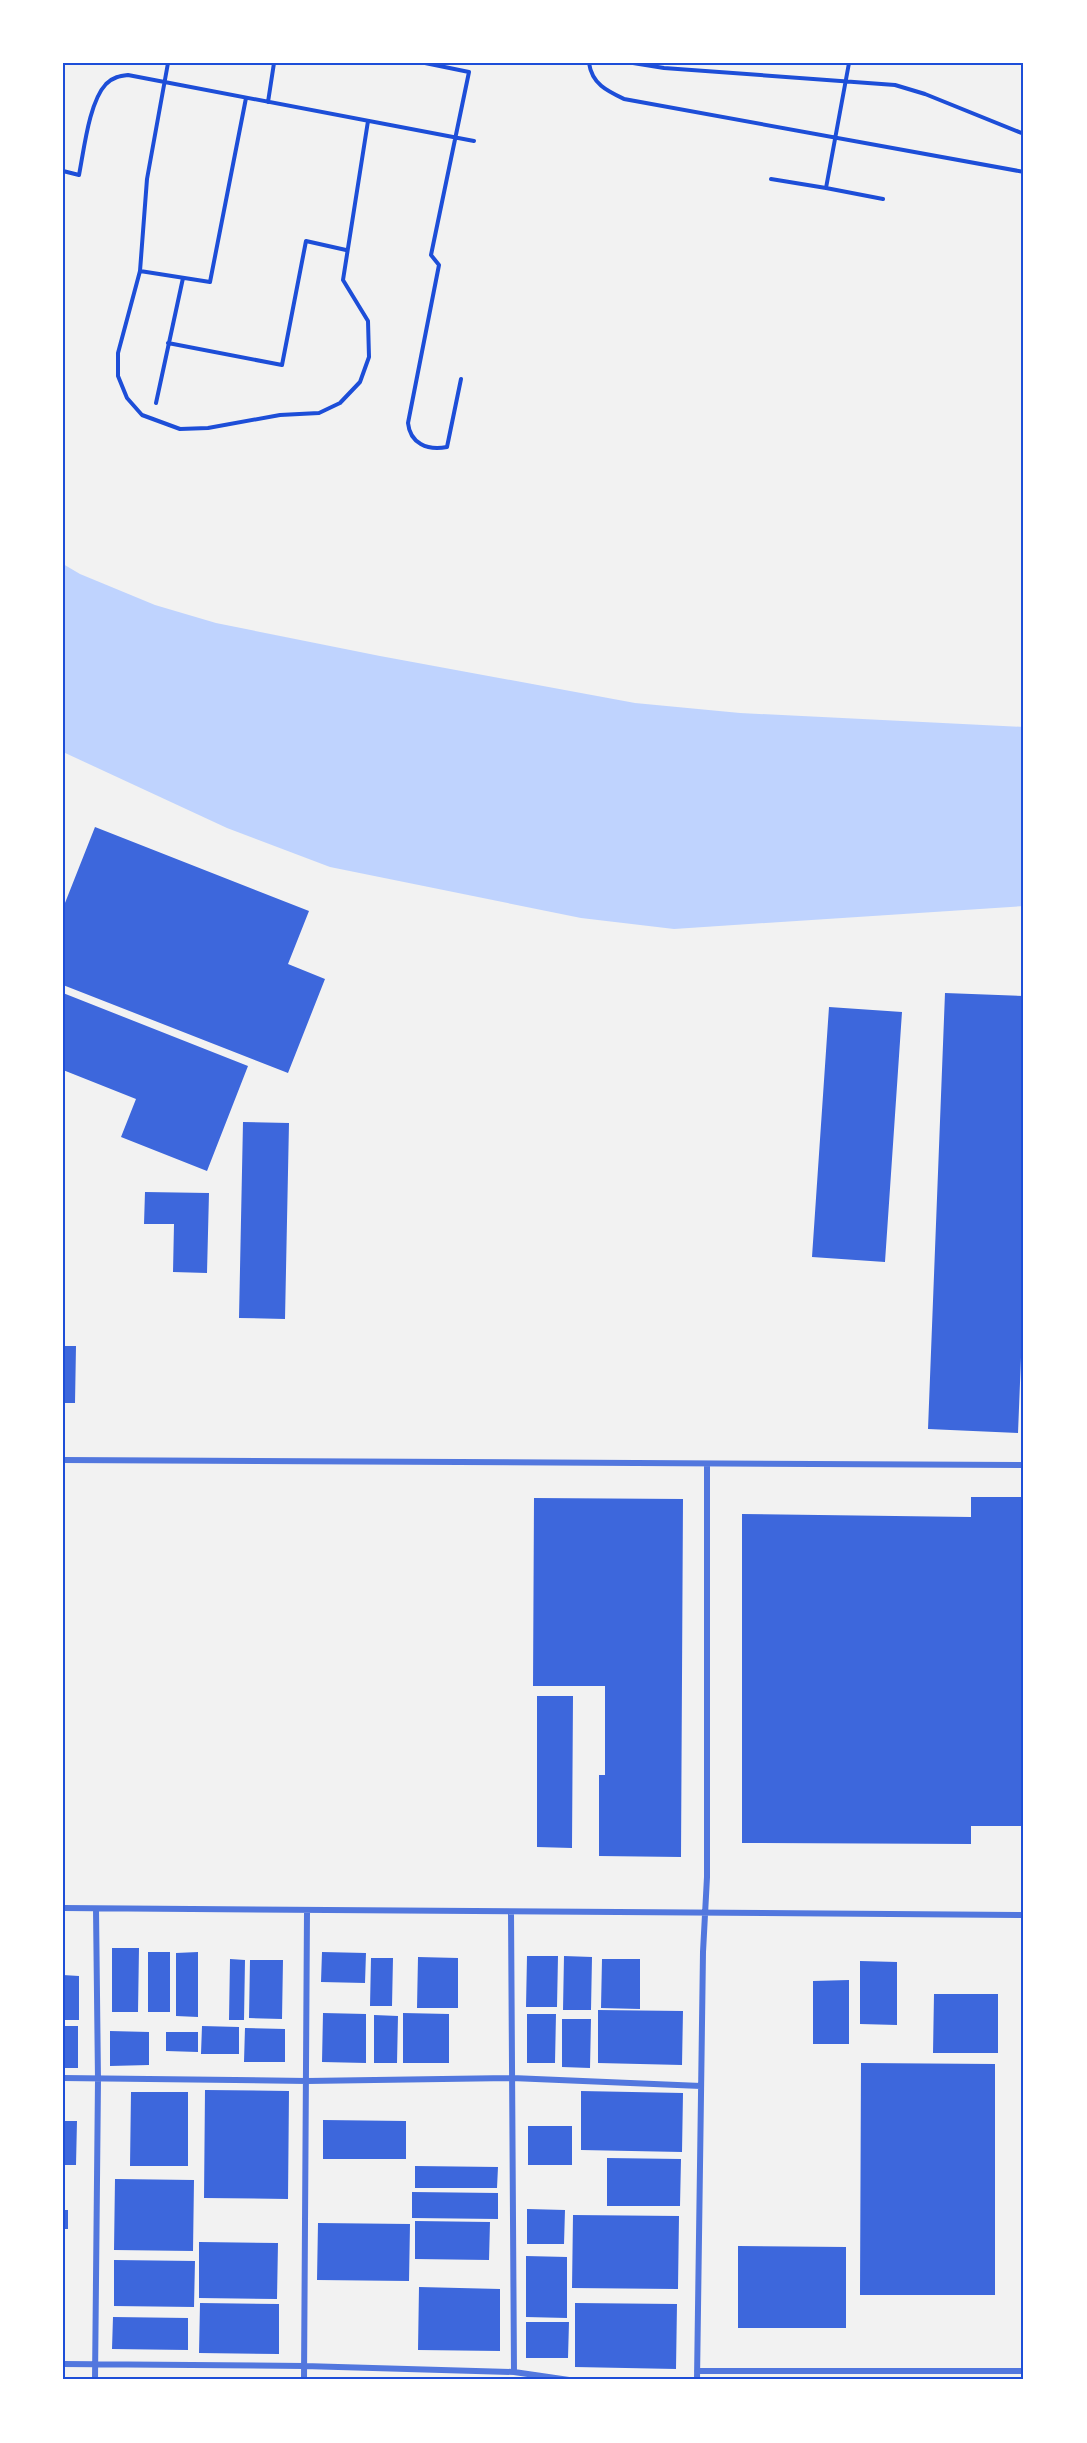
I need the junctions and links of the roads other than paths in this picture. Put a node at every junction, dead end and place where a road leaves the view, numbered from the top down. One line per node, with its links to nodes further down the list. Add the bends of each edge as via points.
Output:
1 (63, 1460): 2 (street)
2 (707, 1465): 3 (street); 8 (street)
3 (1024, 1466)
4 (63, 1908): 5 (street)
5 (96, 1909): 6 (street); 12 (street)
6 (307, 1911): 7 (street); 13 (street)
7 (511, 1912): 8 (street); 11 (street)
8 (705, 1913): 9 (street); 14 (street)
9 (1024, 1915)
10 (63, 2078): 12 (street)
11 (512, 2078): 13 (street); 14 (street); 20 (street)
12 (99, 2080): 13 (street); 16 (street)
13 (307, 2081): 17 (street)
14 (701, 2086): 18 (street)
15 (63, 2364): 16 (street)
16 (95, 2364): 17 (street); 21 (street)
17 (304, 2366): 20 (street); 22 (street)
18 (697, 2371): 19 (street); 24 (street)
19 (1024, 2371)
20 (514, 2372): 23 (street)
21 (95, 2380)
22 (304, 2380)
23 (569, 2380)
24 (697, 2380)

